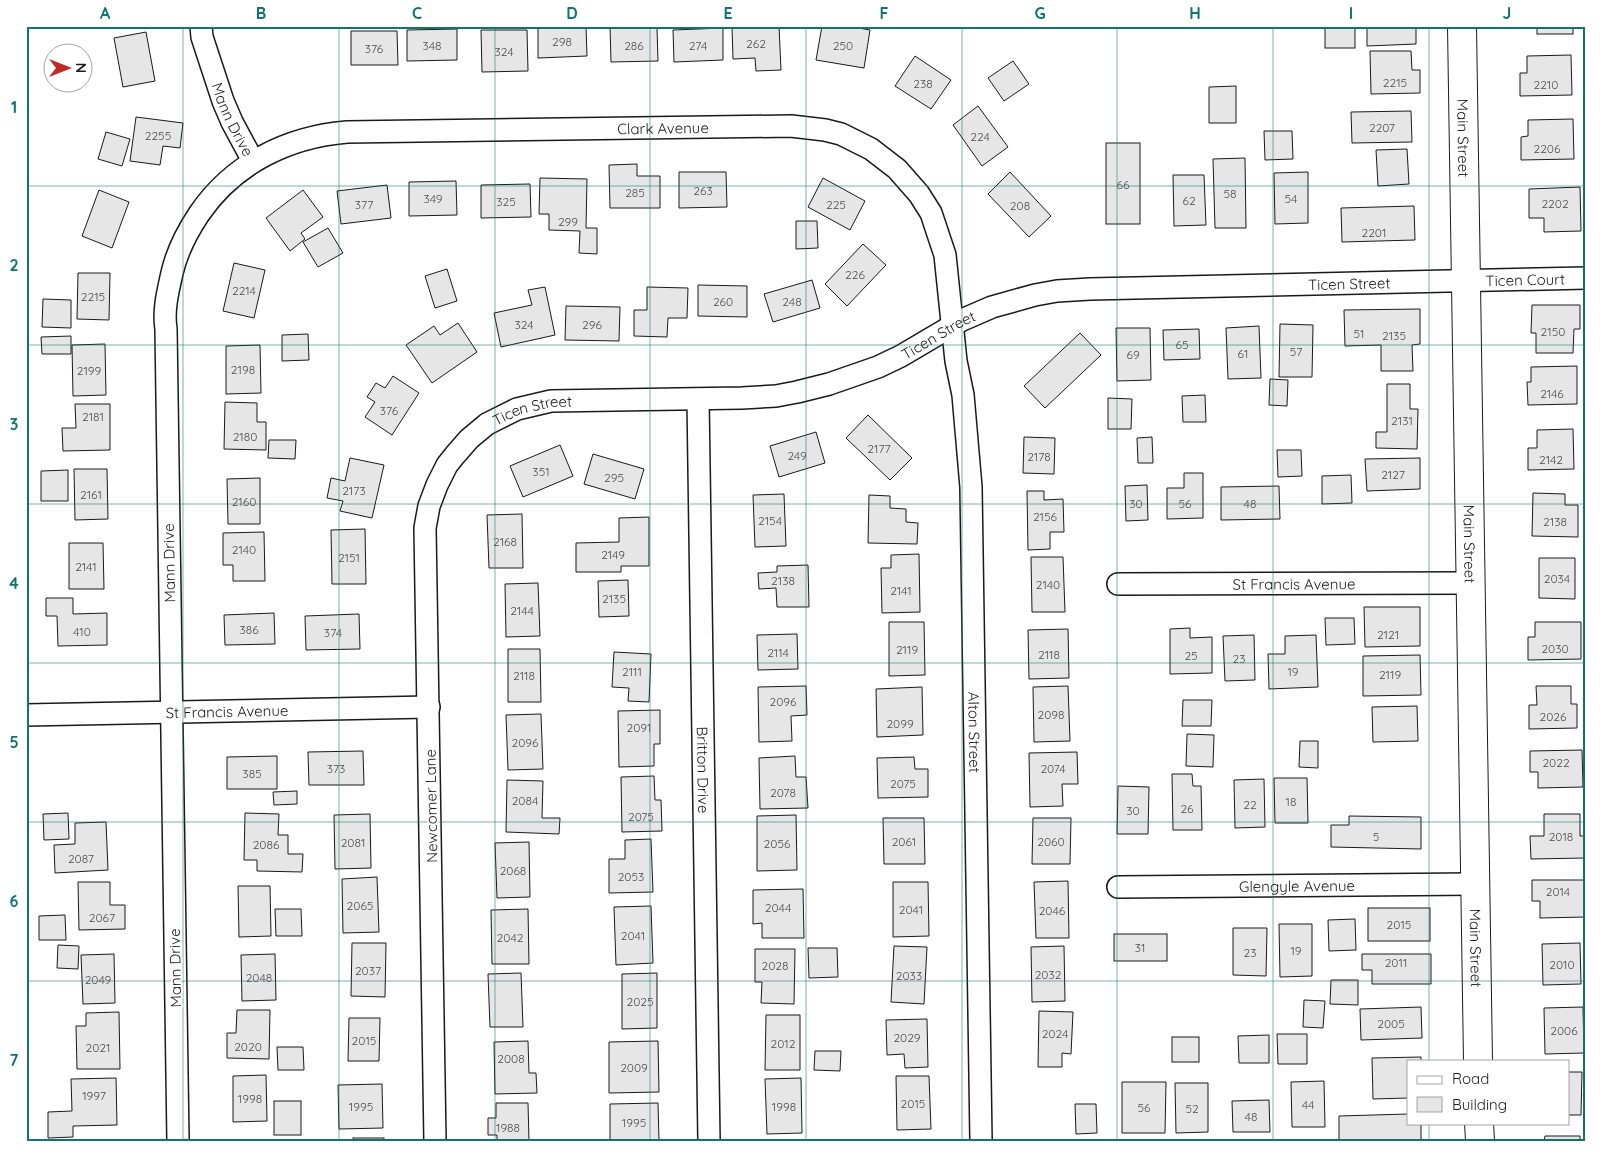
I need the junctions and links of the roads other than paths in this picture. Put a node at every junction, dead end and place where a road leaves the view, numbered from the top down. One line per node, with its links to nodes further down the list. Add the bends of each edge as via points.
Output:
1 (201, 26): 3 (street, Mann Drive, via 223,101)
2 (1462, 26): 5 (street, Main Street)
3 (253, 161): 6 (street, Clark Avenue, via 298,141 347,132 791,126 825,130 857,141 880,155 897,169 926,204 945,255); 12 (street, Mann Drive, via 218,189 192,224 175,259 166,296)
4 (1586, 278): 5 (street, Ticen Court)
5 (1466, 280): 6 (street, Ticen Street, via 1069,290 1014,300); 9 (street, Main Street)
6 (953, 325): 7 (street, Ticen Street, via 901,356 862,374 829,384 776,396); 21 (street, Alton Street, via 971,487)
7 (698, 399): 8 (street, Ticen Street, via 551,401 517,409 487,424 469,439); 20 (street, Britton Drive)
8 (442, 475): 11 (street, Newcomer Lane, via 429,506 425,528)
9 (1471, 583): 10 (street, St Francis Avenue); 14 (street, Main Street)
10 (1118, 584)
11 (429, 707): 12 (street, St Francis Avenue); 19 (street, Newcomer Lane)
12 (171, 712): 13 (street, St Francis Avenue); 18 (street, Mann Drive)
13 (26, 715)
14 (1474, 884): 15 (street, Glengyle Avenue); 16 (street, Main Street)
15 (1118, 887)
16 (1478, 1060)
17 (1479, 1124): 22 (street)
18 (178, 1141)
19 (436, 1141)
20 (708, 1141)
21 (981, 1141)
22 (1480, 1141)

